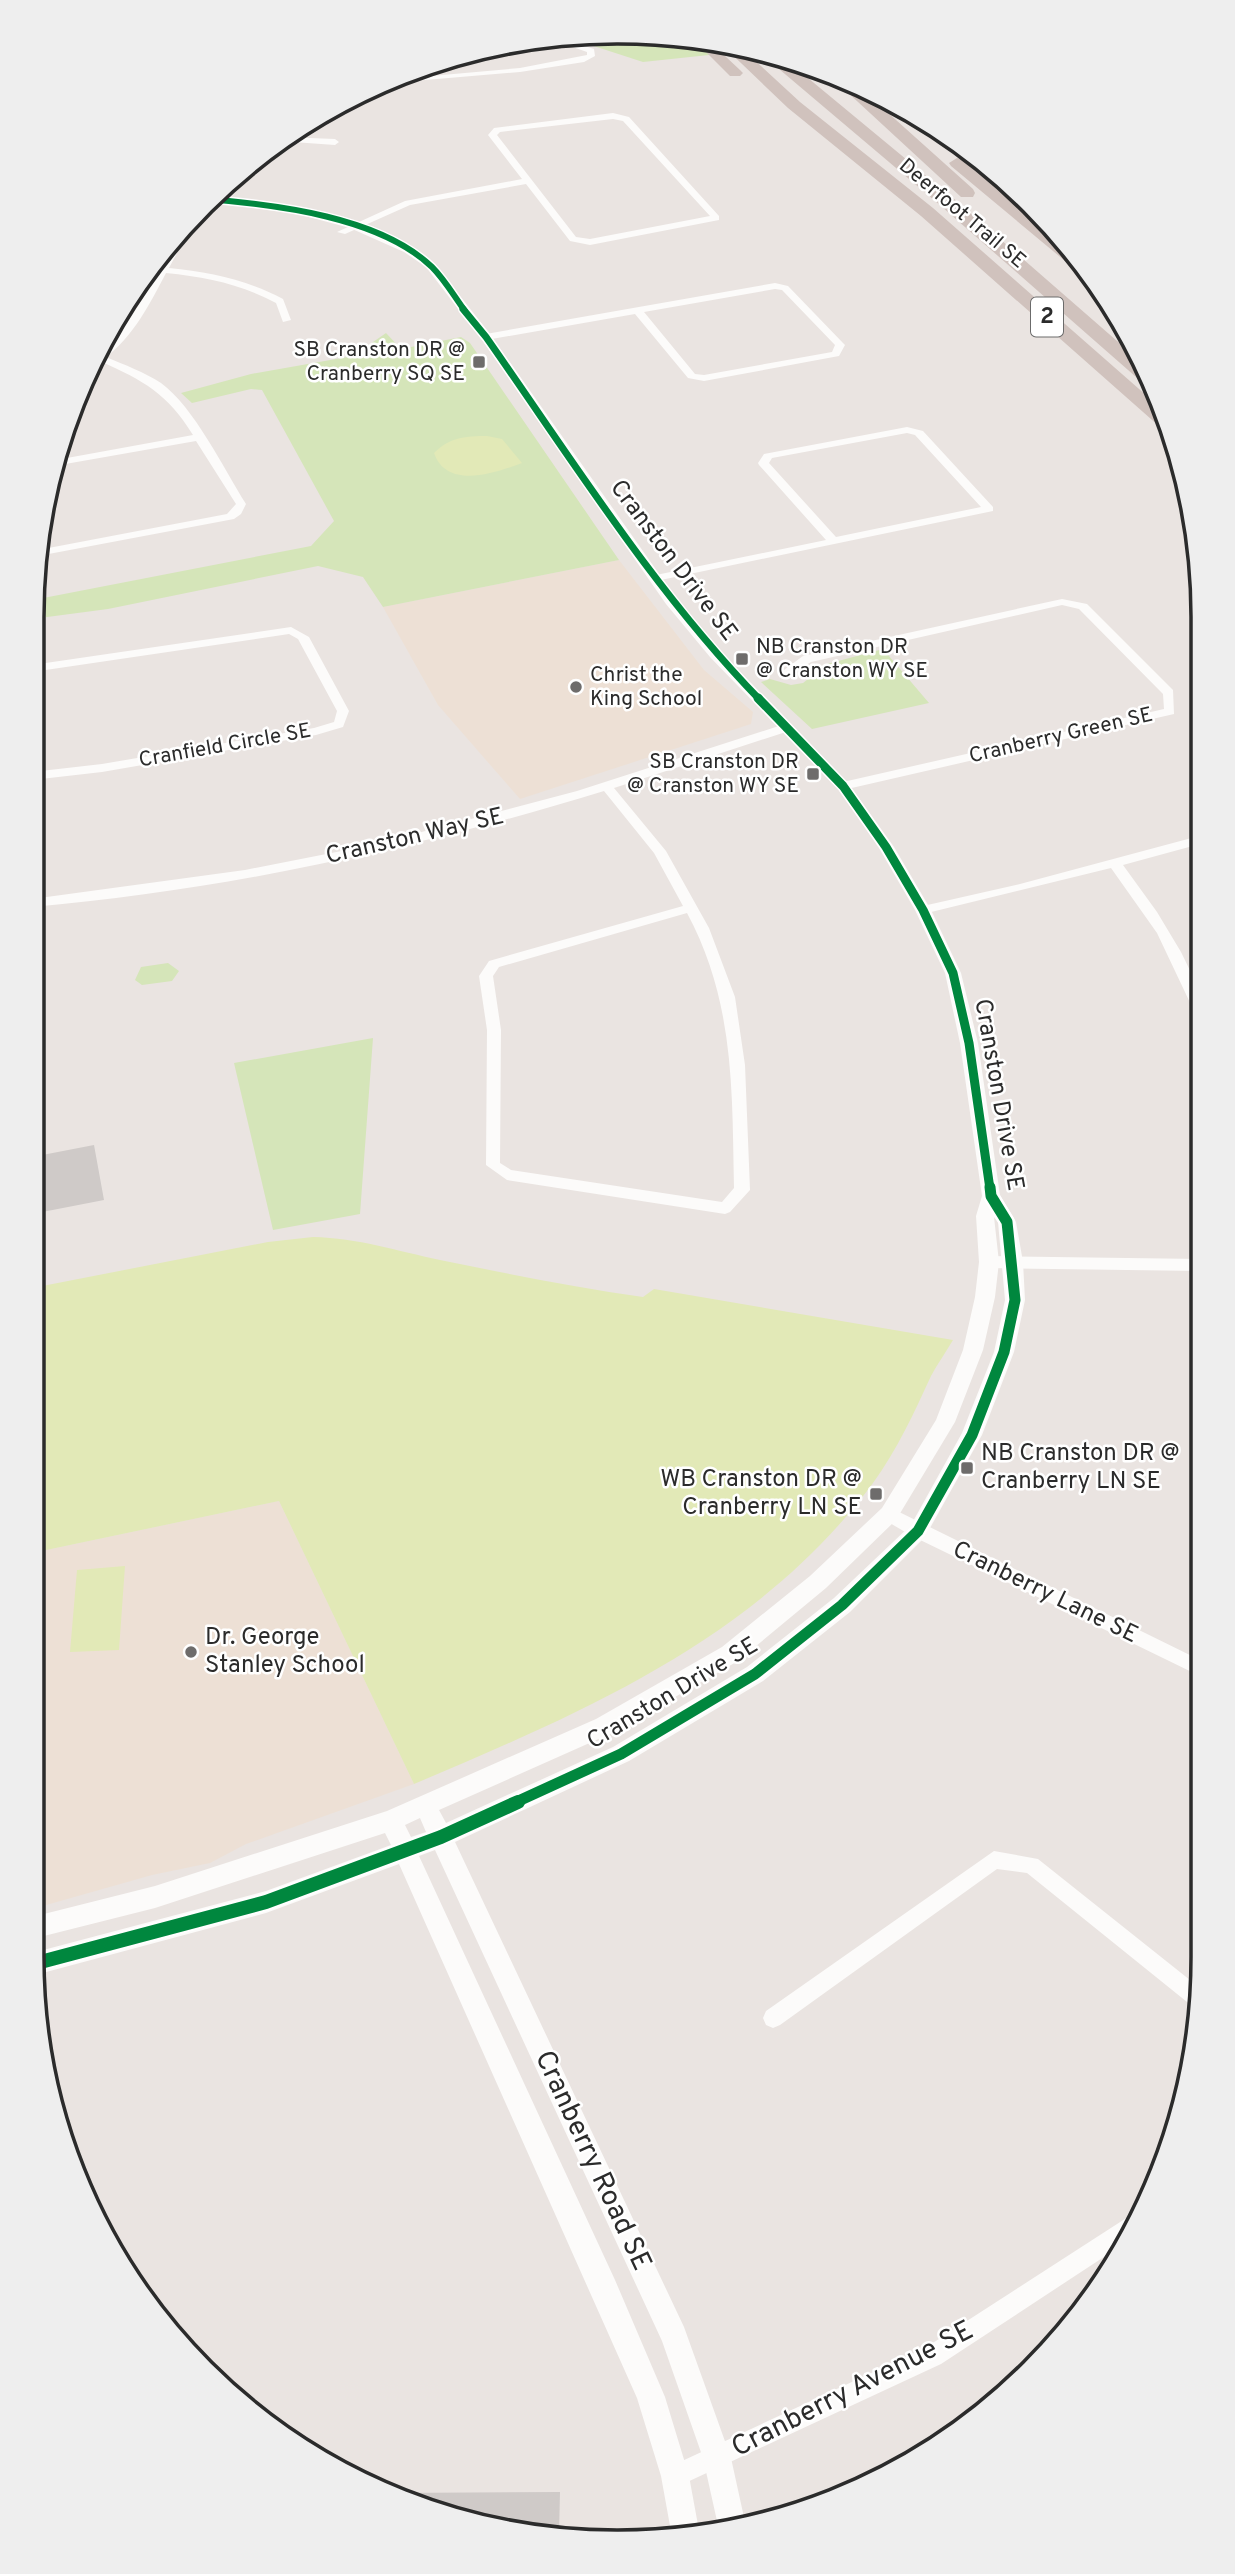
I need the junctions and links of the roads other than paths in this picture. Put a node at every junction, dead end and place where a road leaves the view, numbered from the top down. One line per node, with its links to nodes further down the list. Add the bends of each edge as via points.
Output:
1 (574, 46): 5 (street, via 591,51 591,56 520,70)
2 (714, 53): 13 (highway, via 878,188)
3 (743, 58): 13 (highway, Deerfoot Trail SE / 2)
4 (789, 70): 27 (highway)
5 (418, 80)
6 (863, 99): 14 (highway, Deerfoot Trail SE)
7 (913, 126): 17 (highway)
8 (299, 140): 9 (street)
9 (335, 142)
10 (528, 181): 10 (street, via 573,239 590,242 716,218 626,119 613,116 496,130 492,135); 15 (street, via 408,203)
11 (222, 202): 15 (street, Cranston Drive SE, via 310,214)
12 (214, 210): 16 (street, via 272,216)
13 (927, 212): 28 (highway, Deerfoot Trail SE / 2)
14 (1001, 222)
15 (353, 226): 16 (street); 21 (street, Cranston Drive SE, via 430,265)
16 (342, 232): 18 (street)
17 (1049, 239)
18 (403, 262)
19 (161, 270): 23 (street, via 224,277 256,288 280,302); 25 (street, via 132,323)
20 (434, 287): 21 (street, Cranston Drive SE)
21 (458, 302): 24 (street, Cranston Drive SE)
22 (637, 310): 22 (street, via 692,376 704,378 836,354 840,345 785,288 775,286); 24 (street)
23 (286, 320)
24 (486, 337): 33 (street, Cranston Drive SE)
25 (113, 346)
26 (104, 362): 29 (street, via 156,382 183,408)
27 (1131, 363)
28 (1153, 410)
29 (199, 437): 30 (street); 32 (street, via 241,504 237,512)
30 (65, 461)
31 (832, 540): 31 (street, via 763,463 768,456 906,430 919,433 989,509); 33 (street)
32 (48, 551)
33 (656, 578): 36 (street, Cranston Drive SE, via 715,654)
34 (44, 667): 37 (street, Cranfield Circle SE, via 291,630 303,638 342,711 339,723 316,732)
35 (786, 673): 38 (street, Cranberry Green SE, via 807,659 1062,602 1083,606 1169,693 1170,711)
36 (788, 727): 38 (street, Cranston Drive SE); 39 (street, Cranston Way SE)
37 (44, 775)
38 (843, 786): 44 (street, Cranston Drive SE)
39 (608, 788): 42 (street, Cranston Way SE, via 369,850 228,877); 43 (street, via 660,851)
40 (1191, 843): 41 (street)
41 (1115, 864): 44 (street); 45 (street, via 1169,940)
42 (44, 901)
43 (691, 908): 43 (street, via 728,997 738,1065 742,1190 725,1208 507,1175 493,1164 494,1030 486,976 494,964)
44 (923, 910): 46 (street, Cranston Drive SE, via 953,973 969,1043)
45 (1191, 989)
46 (991, 1196): 47 (street, Cranston Drive SE, via 985,1216); 48 (street, Cranston Drive SE, via 1007,1222)
47 (989, 1262): 48 (street); 50 (street, Cranston Drive SE, via 973,1350 962,1381 944,1422)
48 (1013, 1262): 49 (street); 51 (street, Cranston Drive SE, via 1015,1300 1004,1352 972,1435)
49 (1191, 1265)
50 (889, 1514): 51 (street, Cranberry Lane SE); 53 (street, Cranston Drive SE, via 818,1582 730,1654 604,1726)
51 (918, 1531): 52 (street, Cranberry Lane SE); 55 (street, Cranston Drive SE, via 842,1605 755,1674 621,1754)
52 (1191, 1664)
53 (426, 1807): 54 (street, Cranston Drive SE); 55 (street, Cranberry Road SE)
54 (391, 1820): 56 (street, Cranberry Road SE); 57 (street, Cranston Drive SE, via 155,1898)
55 (441, 1837): 56 (street, Cranston Drive SE); 62 (street, Cranberry Road SE, via 674,2337)
56 (404, 1851): 58 (street, Cranston Drive SE, via 266,1902); 63 (street, Cranberry Road SE, via 605,2290 651,2397)
57 (44, 1925)
58 (44, 1961)
59 (1190, 1992): 60 (street, via 1031,1865 994,1860)
60 (773, 2018)
61 (1119, 2234): 62 (street, Cranberry Avenue SE, via 933,2356)
62 (717, 2458): 63 (street, Cranberry Avenue SE); 64 (street, Cranberry Road SE)
63 (675, 2476): 65 (street, Cranberry Road SE)
64 (730, 2519)
65 (684, 2526)

